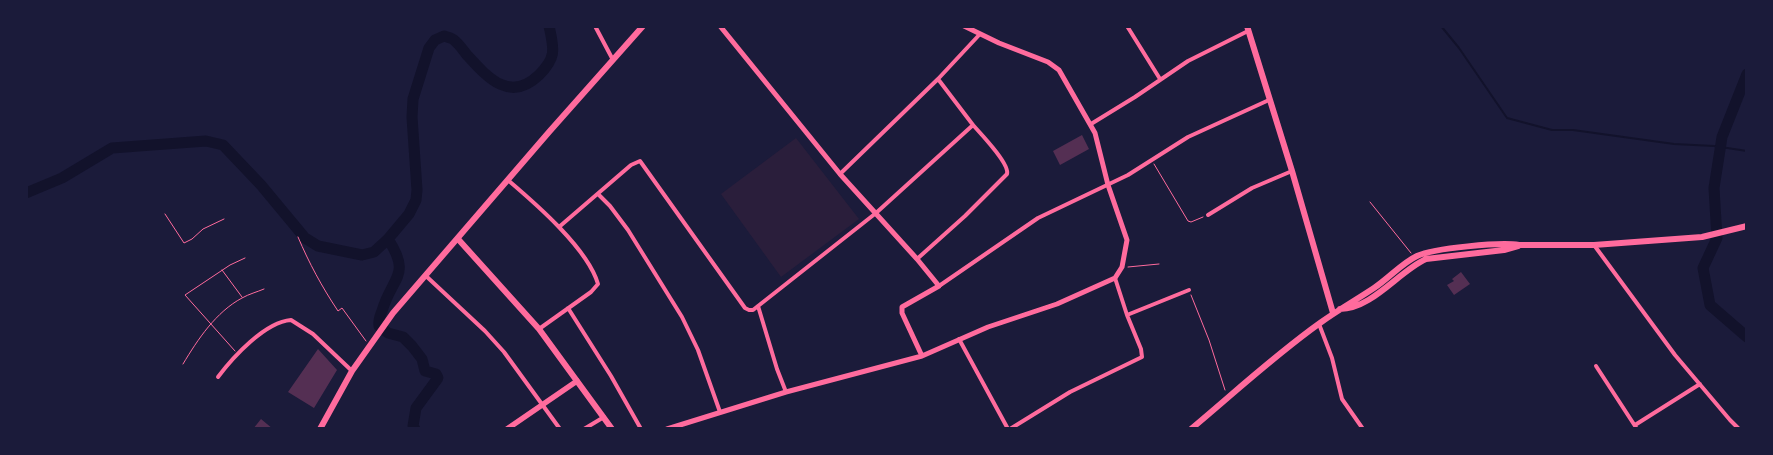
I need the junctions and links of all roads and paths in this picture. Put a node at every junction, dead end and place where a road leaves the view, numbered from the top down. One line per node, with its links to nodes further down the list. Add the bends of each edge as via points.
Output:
1 (595, 26): 8 (street)
2 (643, 26): 8 (main road)
3 (720, 26): 16 (street)
4 (964, 26): 7 (street)
5 (1127, 26): 10 (street)
6 (1247, 29): 10 (street); 11 (main road)
7 (980, 34): 9 (street); 12 (street, via 1048,62 1059,70)
8 (613, 60): 17 (main road)
9 (938, 79): 13 (street); 16 (street)
10 (1160, 79): 12 (street)
11 (1269, 100): 14 (street, via 1188,138); 15 (main road)
12 (1092, 124): 18 (street)
13 (973, 125): 22 (street); 33 (street, via 1007,168 1007,174)
14 (1152, 161): 18 (street); 23 (path, via 1188,221)
15 (1292, 171): 23 (street, via 1264,182); 46 (main road)
16 (840, 174): 22 (street)
17 (508, 181): 26 (street); 28 (main road)
18 (1108, 185): 35 (street, via 1127,240); 39 (street, via 1038,218)
19 (598, 194): 26 (street); 43 (street, via 631,165 641,162 746,309); 64 (street, via 628,230 682,316)
20 (1370, 202): 31 (path)
21 (165, 214): 24 (path, via 184,243)
22 (876, 214): 33 (street); 43 (street)
23 (1208, 215)
24 (224, 219)
25 (1747, 226): 29 (main road, via 1702,237)
26 (559, 227): 44 (street, via 592,269 598,284)
27 (298, 237): 52 (path, via 311,268 331,301 338,311 342,308)
28 (458, 239): 37 (main road); 50 (main road)
29 (1594, 245): 30 (main road, via 1495,245); 60 (street)
30 (1425, 256): 31 (main road); 45 (main road, via 1378,293 1352,307)
31 (1415, 257): 45 (main road)
32 (245, 258): 36 (path)
33 (917, 259): 39 (street)
34 (1159, 264): 35 (path)
35 (1122, 267): 38 (street)
36 (222, 270): 42 (path); 48 (path, via 185,295)
37 (426, 276): 52 (main road); 63 (street, via 498,345)
38 (1115, 278): 47 (street); 51 (street, via 1056,304)
39 (939, 286): 54 (street, via 902,307)
40 (264, 289): 42 (path)
41 (1189, 290): 47 (street); 62 (path)
42 (242, 298): 48 (path)
43 (758, 306): 61 (street)
44 (568, 308): 50 (street); 72 (street)
45 (1340, 309): 46 (main road)
46 (1333, 313): 49 (main road)
47 (1127, 315): 74 (street, via 1142,357 1070,392)
48 (211, 324): 53 (path); 55 (path)
49 (1319, 324): 62 (main road); 76 (street, via 1342,399)
50 (539, 329): 59 (main road)
51 (958, 340): 54 (street); 74 (street)
52 (369, 346): 57 (main road)
53 (237, 354): 57 (street, via 267,330 291,320 313,334); 58 (street)
54 (922, 356): 61 (street)
55 (183, 364)
56 (1596, 366): 66 (street)
57 (352, 371): 67 (main road)
58 (218, 377)
59 (577, 381): 63 (main road); 65 (main road)
60 (1700, 384): 66 (street); 77 (street)
61 (786, 392): 64 (street)
62 (1228, 398): 75 (main road)
63 (542, 404): 68 (main road); 69 (street)
64 (720, 412): 73 (street)
65 (604, 417): 70 (street); 71 (main road)
66 (1636, 427)
67 (320, 429)
68 (507, 429)
69 (560, 429)
70 (584, 429)
71 (612, 429)
72 (641, 429)
73 (667, 429)
74 (1009, 429)
75 (1191, 429)
76 (1362, 429)
77 (1739, 429)

